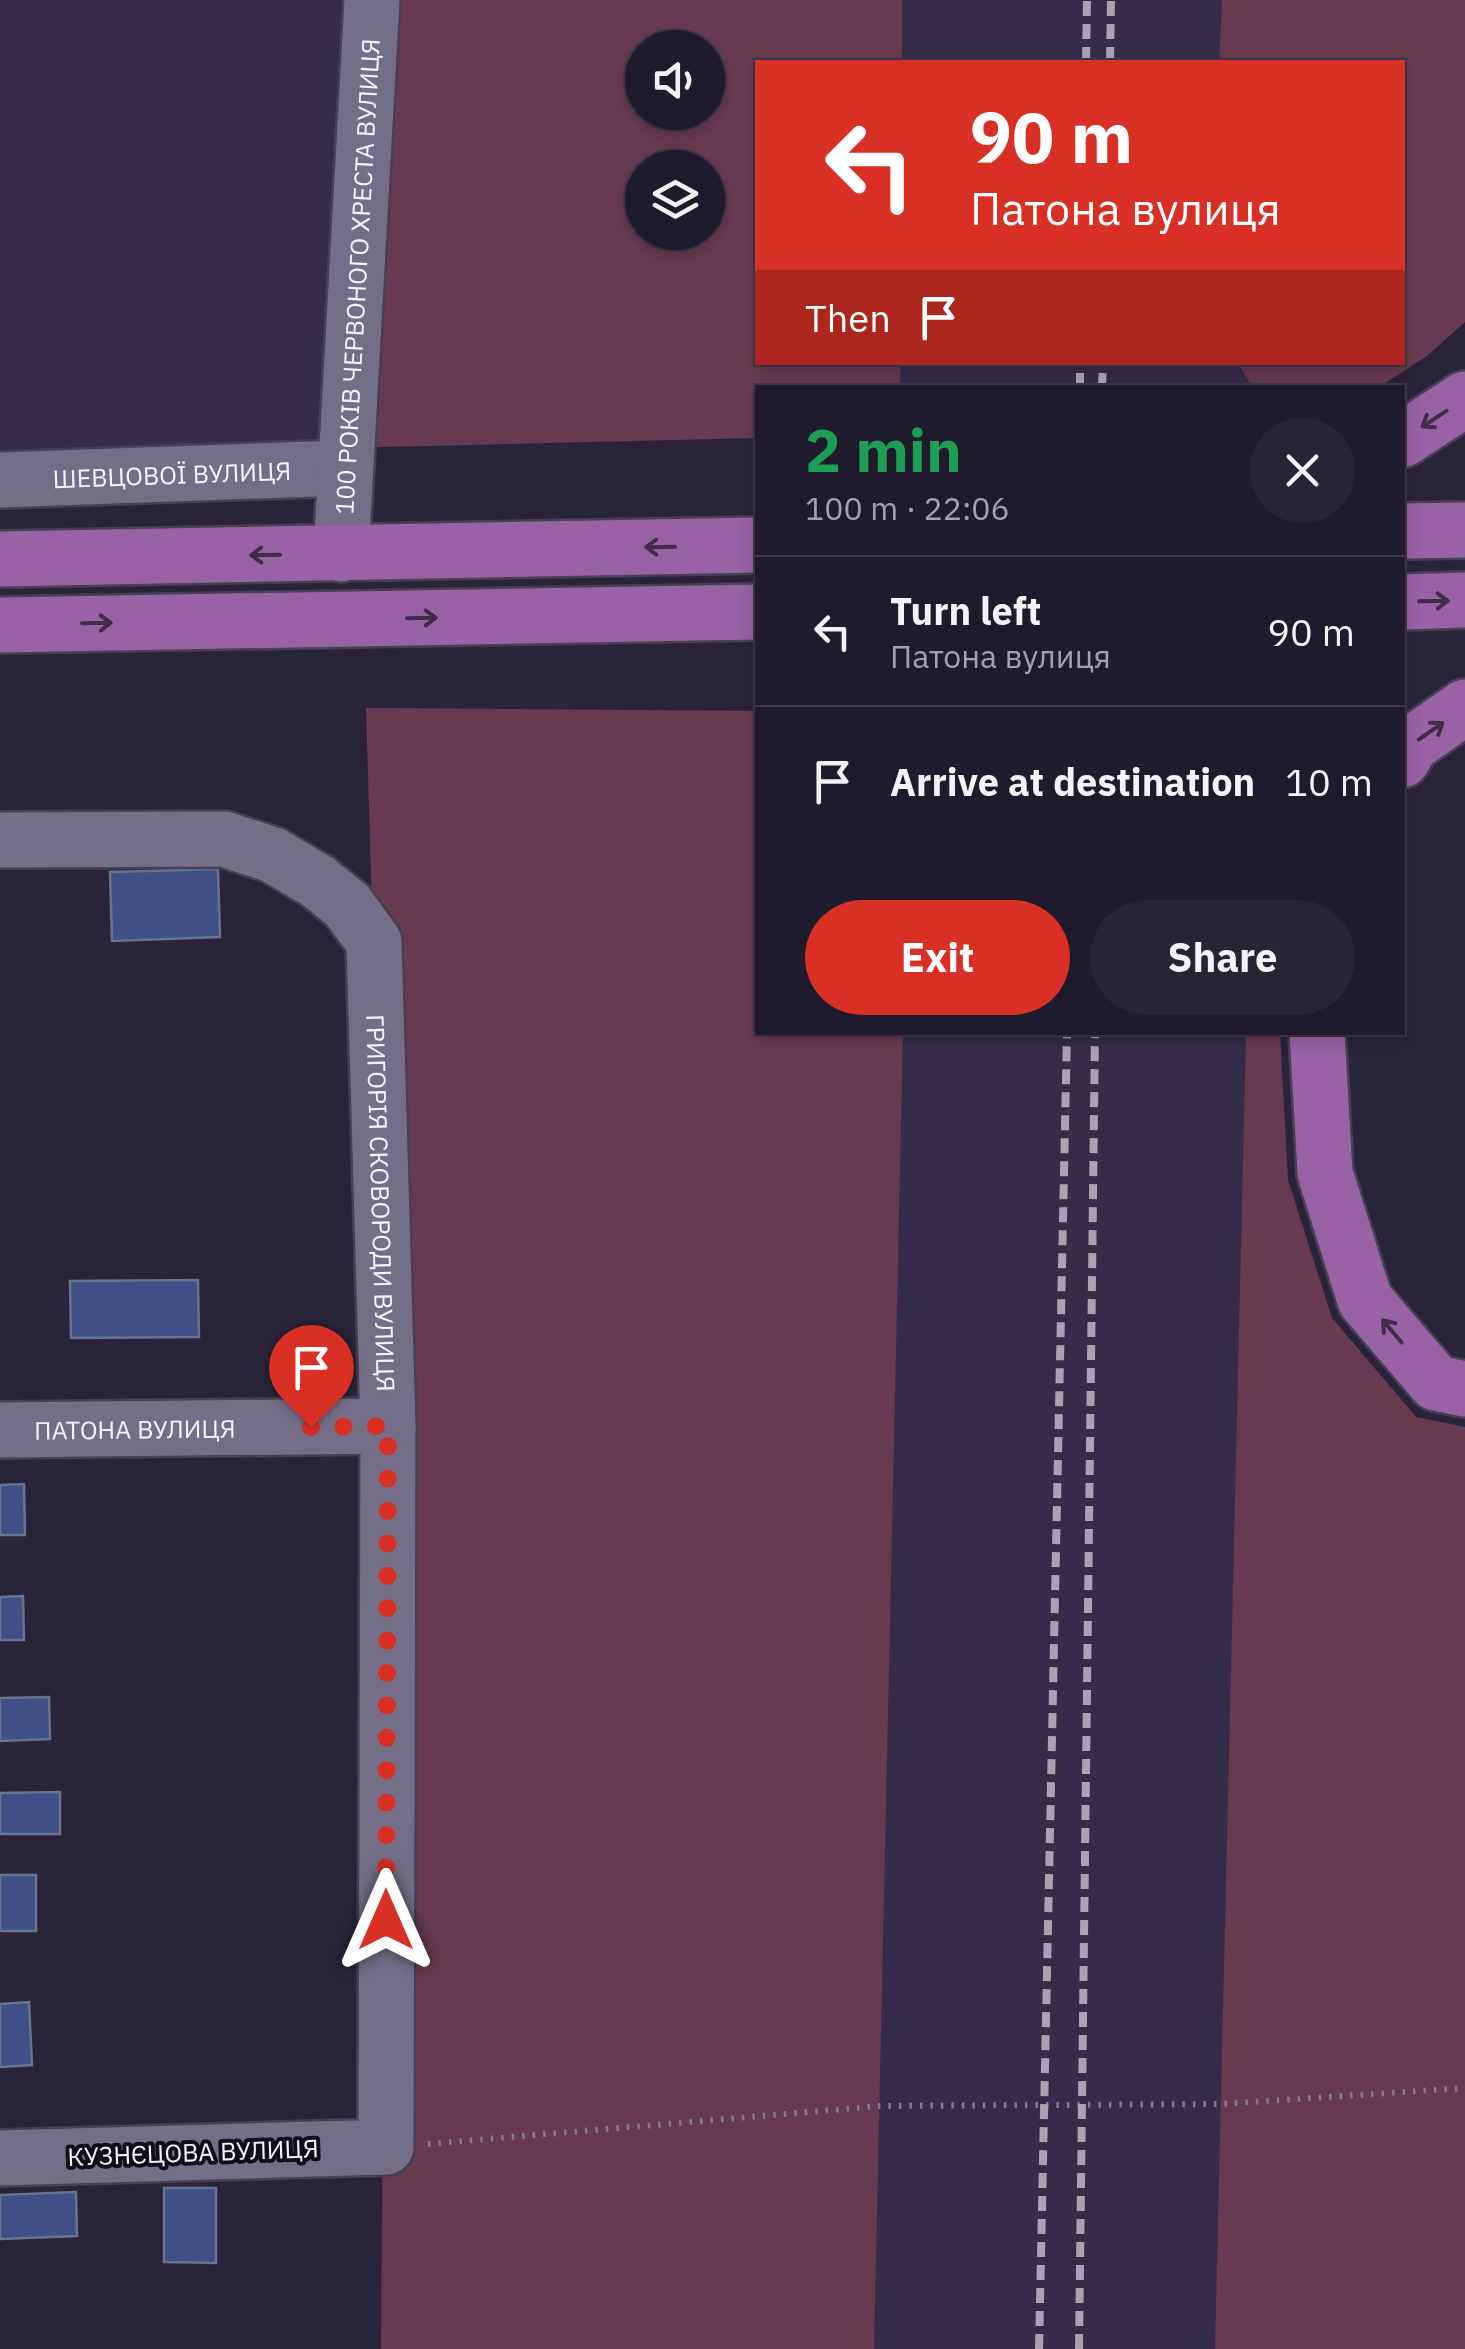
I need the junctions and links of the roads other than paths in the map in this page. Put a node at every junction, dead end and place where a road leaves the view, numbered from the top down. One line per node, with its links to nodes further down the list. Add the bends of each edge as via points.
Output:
1 (372, 0): 4 (street, 100 РОКІВ ЧЕРВОНОГО ХРЕСТА ВУЛИЦЯ)
2 (1465, 398): 3 (main road, one-way to 3)
3 (1405, 438)
4 (343, 468): 5 (street, ШЕВЦОВОЇ ВУЛИЦЯ); 9 (street, 100 РОКІВ ЧЕРВОНОГО ХРЕСТА ВУЛИЦЯ)
5 (0, 480)
6 (1465, 530): 7 (main road)
7 (1405, 531)
8 (755, 544): 9 (main road, one-way to 9)
9 (341, 554): 10 (main road, one-way to 10)
10 (0, 559)
11 (1465, 600): 12 (main road, one-way to 11)
12 (1405, 602)
13 (755, 612): 14 (main road, one-way to 13)
14 (0, 625)
15 (1465, 707): 16 (main road, one-way to 15)
16 (1405, 755)
17 (0, 840): 20 (street, ГРИГОРІЯ СКОВОРОДИ ВУЛИЦЯ, via 224,839 273,854 317,882 347,906 374,942)
18 (1317, 1035): 19 (main road, one-way to 18, via 1436,1383 1365,1300 1325,1173)
19 (1465, 1389)
20 (388, 1426): 21 (street, ПАТОНА ВУЛИЦЯ); 22 (street, ГРИГОРІЯ СКОВОРОДИ ВУЛИЦЯ)
21 (0, 1430)
22 (386, 2147): 23 (street, КУЗНЄЦОВА ВУЛИЦЯ)
23 (0, 2158)

